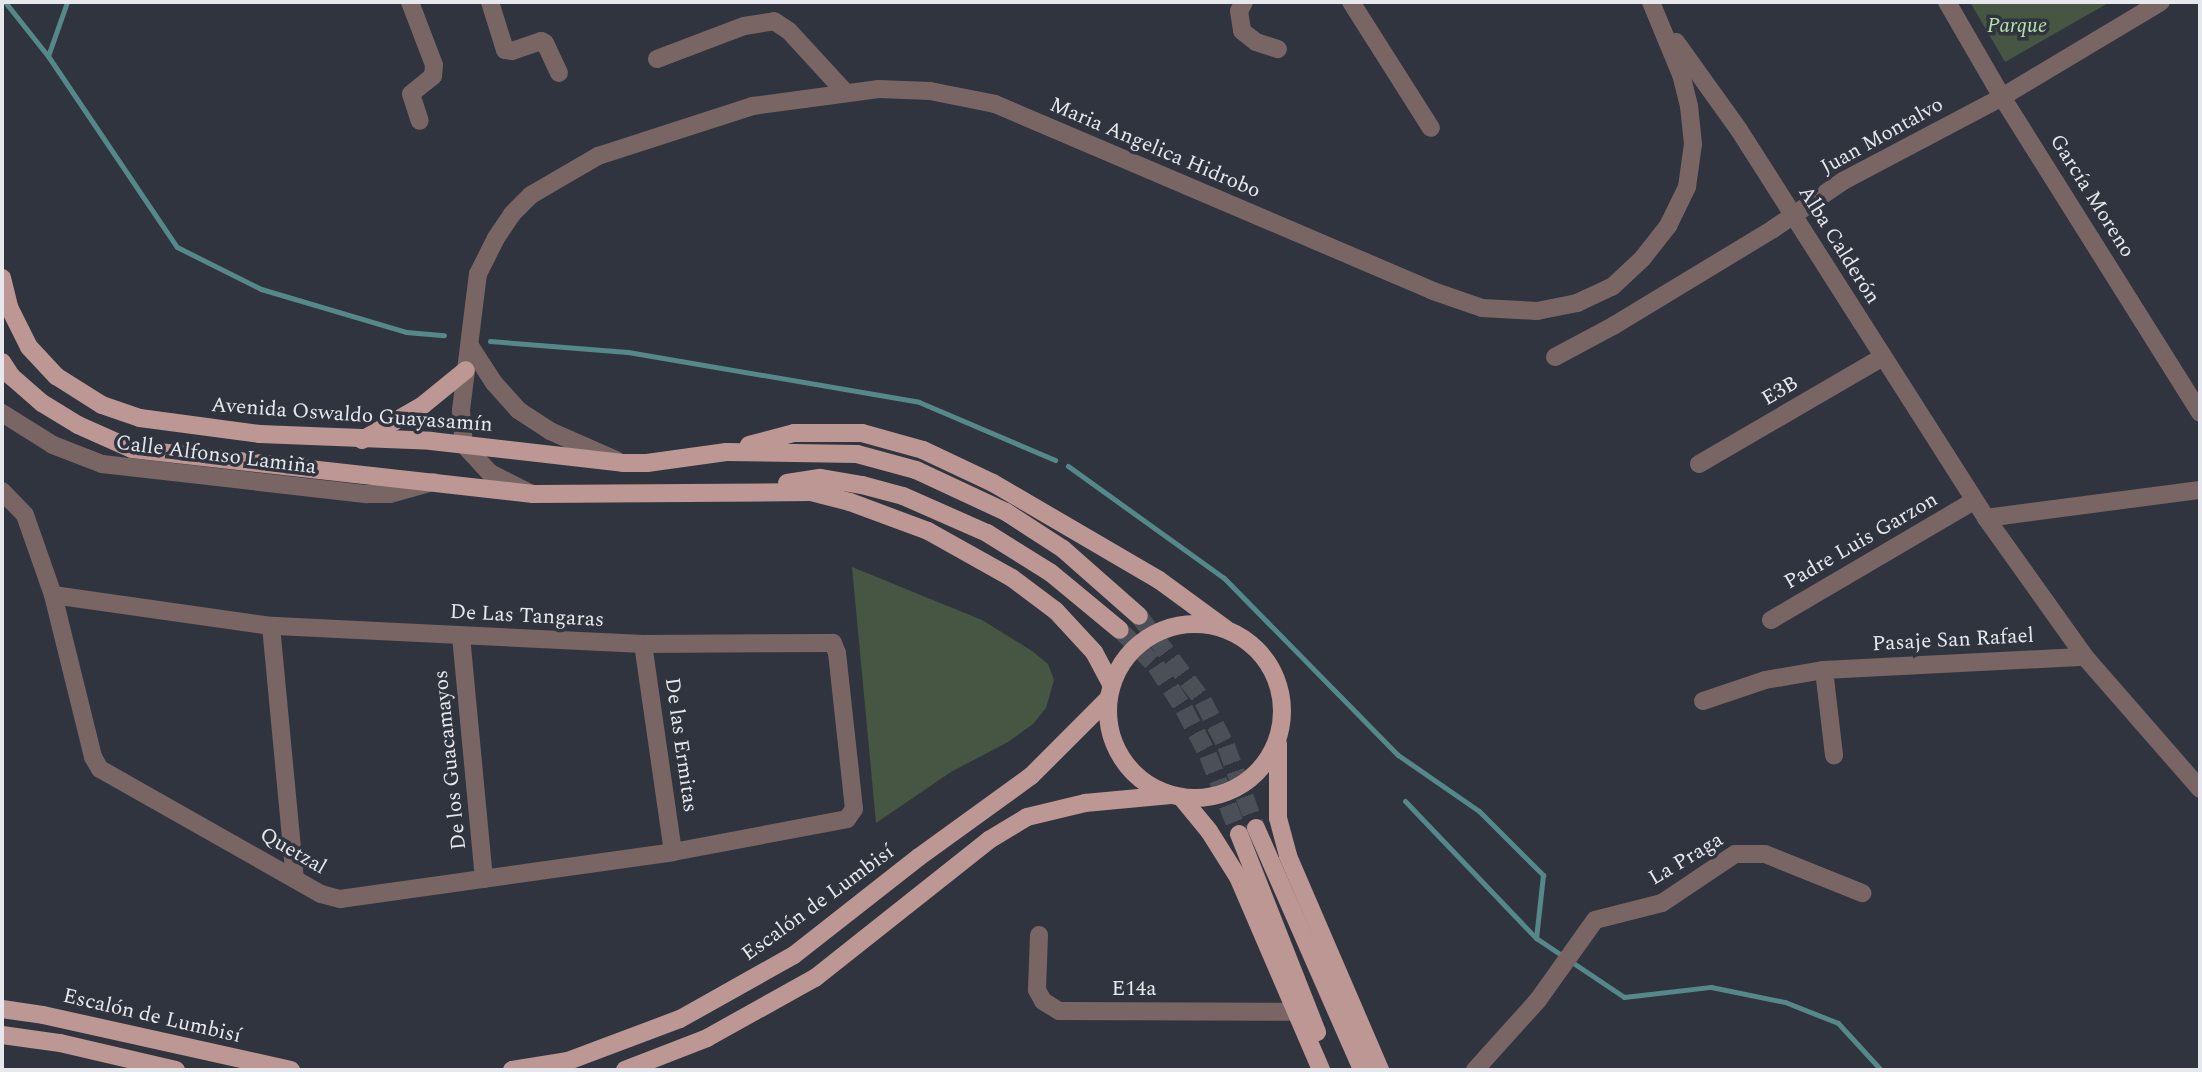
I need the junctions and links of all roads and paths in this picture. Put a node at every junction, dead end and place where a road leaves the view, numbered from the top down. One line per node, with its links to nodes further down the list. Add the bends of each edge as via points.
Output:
1 (410, 2): 13 (street, via 434,65 433,76 411,94)
2 (490, 2): 10 (street, via 505,50 541,41)
3 (1244, 2): 8 (street, via 1239,11 1242,31)
4 (1351, 2): 14 (street)
5 (1947, 2): 12 (street, García Moreno)
6 (2161, 2): 12 (street, Juan Montalvo)
7 (1657, 7): 11 (street, Maria Angelica Hidrobo, via 1689,106 1693,144 1687,187 1668,226 1612,287 1577,303 1537,312 1482,308 1433,291 995,104 930,91); 15 (street, Alba Calderón)
8 (1278, 50)
9 (657, 59): 11 (street, via 744,26 774,21 789,31)
10 (559, 73)
11 (846, 93): 17 (street, Maria Angelica Hidrobo, via 753,106 598,156 531,195 507,222 478,274)
12 (2002, 97): 15 (street, Juan Montalvo, via 1843,181); 23 (street, García Moreno)
13 (420, 121)
14 (1431, 128)
15 (1794, 215): 18 (street, Juan Montalvo, via 1613,326); 19 (street, Alba Calderón)
16 (2, 278): 24 (main road, Avenida Oswaldo Guayasamín, via 9,307 29,347 56,376 102,405 140,418 246,433)
17 (471, 343): 21 (street, Maria Angelica Hidrobo); 27 (street, via 494,383 518,410 550,431)
18 (1555, 356)
19 (1882, 357): 28 (street, E3B); 34 (street, Alba Calderón)
20 (2, 362): 29 (main road, via 42,403 132,449)
21 (466, 370): 24 (main road, via 423,405); 25 (street, Maria Angelica Hidrobo, via 461,410)
22 (2, 412): 29 (street, Calle Alfonso Lamiña, via 69,452 120,467 367,494 390,494)
23 (2200, 413)
24 (362, 440): 25 (main road, Avenida Oswaldo Guayasamín)
25 (464, 445): 27 (main road, Avenida Oswaldo Guayasamín); 33 (street, via 490,473)
26 (726, 452): 27 (main road, Avenida Oswaldo Guayasamín); 37 (main road, Avenida Oswaldo Guayasamín, via 857,454 916,470 1006,512 1063,549); 40 (main road, Avenida Oswaldo Guayasamín, via 794,433 862,432 923,450 993,483 1147,573)
27 (623, 463)
28 (1699, 464)
29 (436, 481): 33 (main road)
30 (2200, 490): 35 (street)
31 (2, 491): 36 (street, Quetzal, via 24,515)
32 (732, 491): 33 (main road); 41 (main road, via 820,478 903,496 987,533 1040,566); 46 (main road, via 811,492 928,531 1012,578 1056,611 1094,652)
33 (533, 494)
34 (1974, 501): 35 (street, Alba Calderón); 38 (street, Padre Luis Garzon)
35 (1986, 518): 44 (street)
36 (53, 595): 39 (street, De Las Tangaras); 56 (street, Quetzal, via 93,757 100,769)
37 (1139, 615)
38 (1771, 620)
39 (271, 626): 42 (street, De Las Tangaras); 56 (street)
40 (1226, 629): 46 (main road, via 1198,623 1170,626 1153,635 1124,659); 48 (main road, via 1262,654 1274,673 1281,694)
41 (1120, 630)
42 (461, 636): 43 (street, De Las Tangaras); 57 (street, De los Guacamayos)
43 (643, 644): 52 (street, De Las Tangaras, via 833,643); 55 (street, De las Ermitas)
44 (2085, 657): 45 (street, Pasaje San Rafael); 50 (street)
45 (1824, 670): 47 (street, Pasaje San Rafael, via 1765,680); 49 (street)
46 (1109, 692): 51 (main road, via 1108,724 1115,748 1129,769 1148,785); 65 (main road, Escalón de Lumbisí, via 1031,776 794,955 680,1020 568,1061)
47 (1703, 701)
48 (1278, 738): 51 (main road, via 1268,760 1230,791 1206,797); 70 (main road, via 1279,818 1288,856)
49 (1834, 755)
50 (2200, 789)
51 (1176, 796): 61 (main road, via 1209,831 1238,877); 66 (main road, via 1085,803 1027,817 989,840 815,978 719,1032)
52 (854, 809): 55 (street, Quetzal, via 847,819)
53 (1256, 828): 69 (main road)
54 (1239, 834): 68 (main road)
55 (673, 852): 57 (street, Quetzal)
56 (295, 878): 57 (street, Quetzal, via 340,900)
57 (484, 879)
58 (1862, 893): 71 (street, La Praga, via 1765,854 1735,854 1662,902 1595,920 1545,990)
59 (1039, 935): 61 (street, E14a, via 1037,990 1043,1001 1059,1011)
60 (2, 1009): 64 (main road, Escalón de Lumbisí)
61 (1296, 1012): 67 (main road)
62 (2, 1035): 63 (main road, via 60,1043)
63 (176, 1070)
64 (291, 1070)
65 (512, 1070)
66 (625, 1070)
67 (1321, 1070)
68 (1332, 1070)
69 (1362, 1070)
70 (1380, 1070)
71 (1475, 1070)

